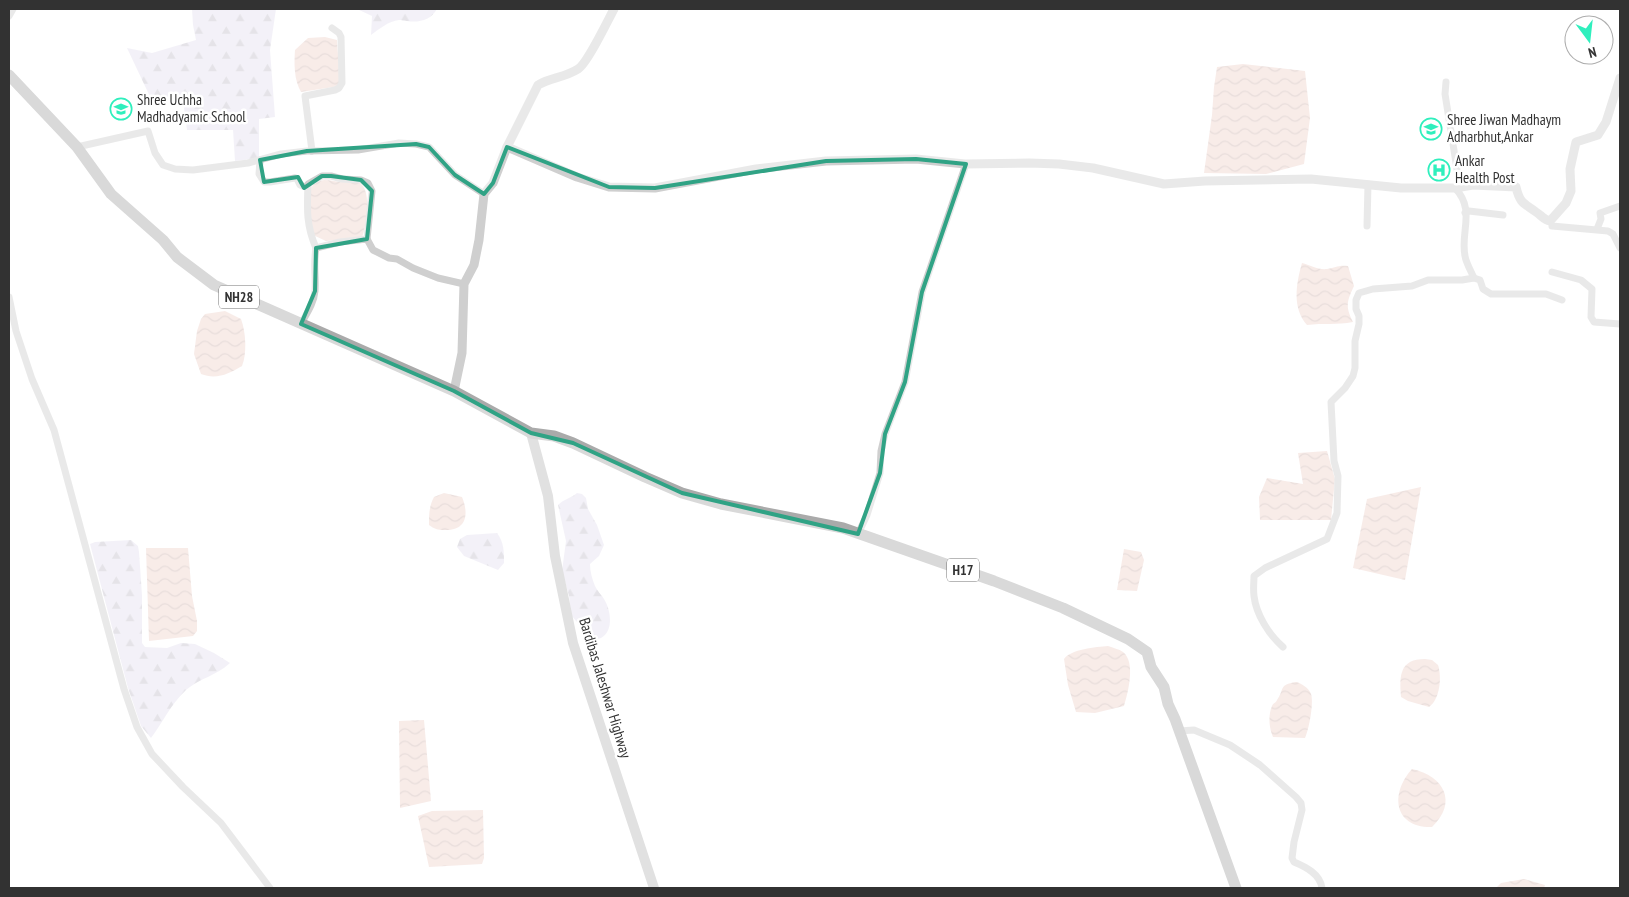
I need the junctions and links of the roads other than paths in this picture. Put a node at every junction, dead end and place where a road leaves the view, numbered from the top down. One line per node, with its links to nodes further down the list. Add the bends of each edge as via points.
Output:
1 (14, 9): 3 (street)
2 (614, 9): 9 (street, via 580,68 538,85)
3 (9, 16)
4 (332, 28): 10 (street, via 340,38 342,83 335,90 305,96)
5 (9, 75): 8 (main road, NH28)
6 (1620, 78): 15 (street, via 1606,122 1598,135 1576,142 1570,169 1571,191 1566,203 1550,221 1524,205 1516,187 1473,185)
7 (1446, 82): 15 (street)
8 (77, 147): 11 (street, via 148,131 159,161 169,167 202,170); 31 (main road, NH28, via 111,194 163,240 177,257 214,285)
9 (507, 147): 12 (street, via 609,187 655,188 711,176 826,161 916,159); 16 (street, via 493,183)
10 (312, 151): 11 (street); 16 (street, via 358,150 399,143 429,147 456,175)
11 (260, 160): 14 (street, via 259,174 264,182 295,178)
12 (966, 164): 13 (street, via 1059,164 1164,184 1311,179); 35 (street, via 922,292 905,382 885,434 880,473)
13 (1368, 184): 15 (street, via 1401,188); 20 (street)
14 (308, 188): 23 (street, via 308,184 322,176 368,183 372,191); 24 (street, via 308,223)
15 (1457, 188): 18 (street, via 1464,200)
16 (484, 194): 28 (street, via 474,265)
17 (1620, 206): 22 (street, via 1600,213)
18 (1465, 213): 19 (street); 27 (street, via 1464,257)
19 (1503, 215)
20 (1367, 226)
21 (1552, 226): 22 (street)
22 (1597, 229): 25 (street, via 1612,232)
23 (367, 240): 24 (street); 28 (street, via 373,250 389,258 438,278)
24 (316, 248): 31 (street, via 313,265 315,291)
25 (1620, 248)
26 (1552, 272): 32 (street, via 1581,280 1592,289 1591,317 1594,322)
27 (1474, 278): 30 (street, via 1480,280 1483,289 1491,294 1546,294); 36 (street, via 1428,280 1412,286 1359,293 1356,309 1360,316 1353,376 1331,402 1334,461 1338,476 1337,513 1327,539 1254,576 1254,596 1262,620)
28 (464, 284): 33 (street, via 462,353)
29 (9, 296): 38 (street, via 16,331 32,379 54,430 137,727 152,754 221,823)
30 (1562, 300)
31 (301, 324): 33 (main road, NH28)
32 (1620, 324)
33 (454, 391): 34 (main road, NH28)
34 (531, 434): 35 (main road, H17, via 554,436 573,443 682,493); 39 (main road, Bardibas Jaleshwar Highway, via 548,496 573,643)
35 (858, 534): 37 (main road, H17, via 994,581 1063,608 1128,639 1147,652 1151,667 1164,687)
36 (1283, 647)
37 (1179, 731): 40 (main road, H17); 41 (street, via 1194,730 1230,745 1296,796 1302,810 1292,858 1318,878)
38 (270, 888)
39 (654, 888)
40 (1236, 888)
41 (1322, 888)

